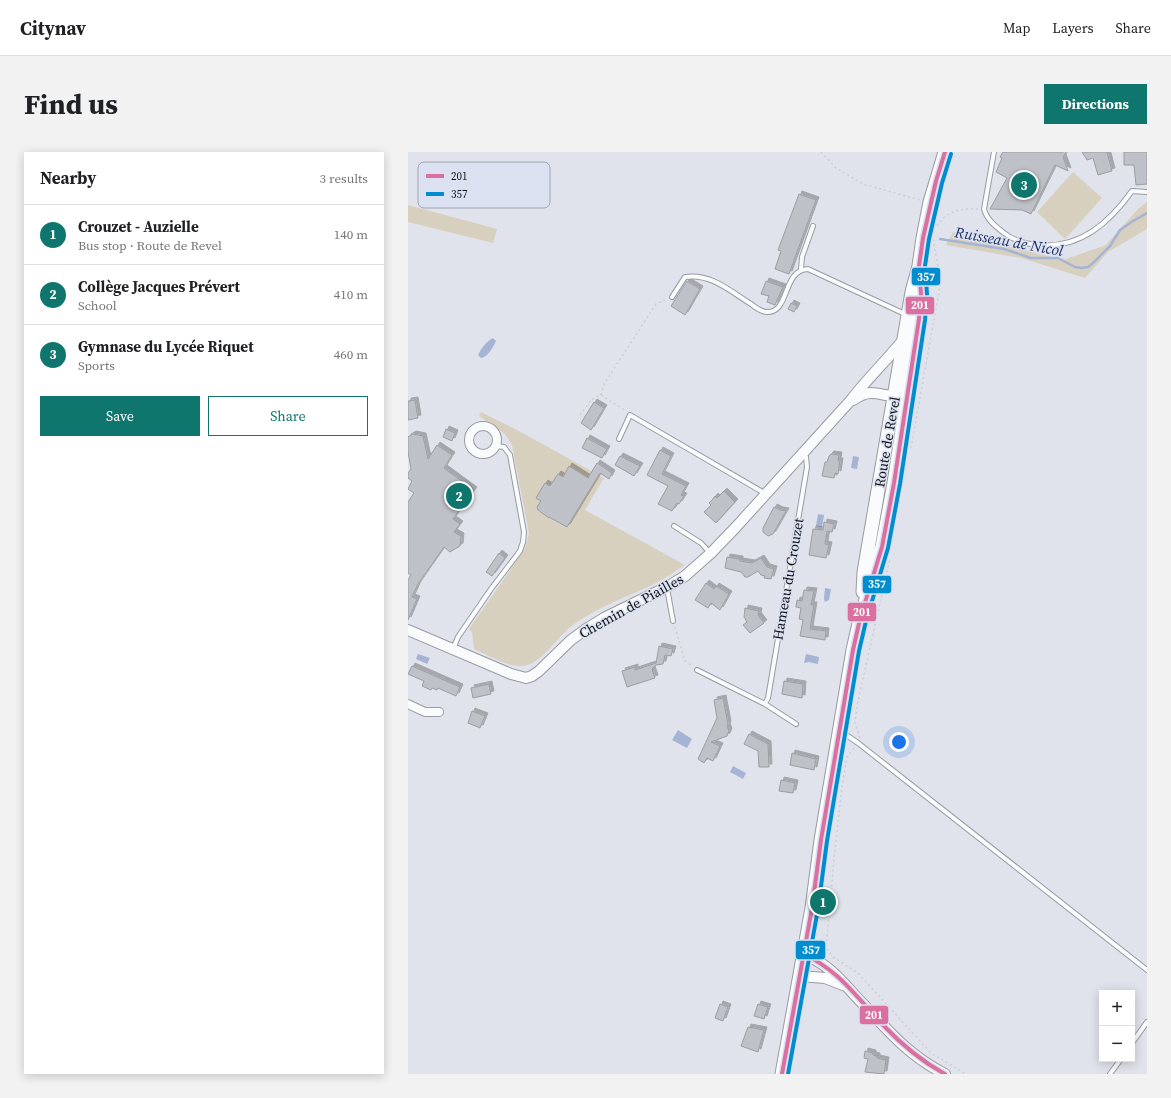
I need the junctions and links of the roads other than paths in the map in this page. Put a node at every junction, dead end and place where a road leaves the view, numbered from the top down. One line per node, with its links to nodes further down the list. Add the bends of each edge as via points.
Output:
1 (945, 152): 7 (main road, Route de Revel, via 936,181 927,235 912,292)
2 (994, 152): 3 (lane, via 984,210 986,216 1009,237 1031,244 1067,244 1081,238 1103,224 1132,191)
3 (1147, 192)
4 (813, 226): 5 (lane, via 802,257)
5 (801, 269): 6 (lane, via 790,282 775,311 758,309 706,277 685,277); 7 (lane, via 808,269)
6 (672, 297)
7 (914, 317): 8 (main road, Route de Revel); 11 (main road, Route de Revel)
8 (904, 339): 9 (street, Chemin de Piailles); 10 (main road, Route de Revel)
9 (879, 368): 10 (street); 13 (street, Chemin de Piailles)
10 (899, 371): 11 (street); 12 (main road, Route de Revel)
11 (908, 389): 12 (street, Chemin de Piailles); 21 (main road, Route de Revel, via 882,547)
12 (894, 397): 13 (street, Chemin de Piailles, via 873,393 863,394); 21 (main road, Route de Revel, via 864,572)
13 (851, 400): 16 (street, Chemin de Piailles)
14 (619, 439): 17 (lane, via 630,415)
15 (496, 446): 24 (lane, via 504,447 510,455 524,532 523,542 520,551 487,595)
16 (803, 453): 17 (street, Chemin de Piailles); 27 (lane, Hameau du Crouzet, via 807,467)
17 (766, 494): 19 (street, Chemin de Piailles)
18 (674, 526): 19 (lane, via 701,543)
19 (710, 553): 20 (street, Chemin de Piailles, via 685,576)
20 (667, 587): 22 (lane); 24 (street, Chemin de Piailles, via 586,629 539,671 526,678)
21 (860, 619): 30 (main road, Route de Revel)
22 (673, 621)
23 (408, 630): 24 (street, Chemin de Piailles)
24 (452, 649)
25 (697, 670): 27 (lane)
26 (408, 704): 28 (street, via 425,712)
27 (765, 704): 29 (lane)
28 (439, 712)
29 (796, 724)
30 (840, 731): 31 (main road, Route de Revel); 32 (lane, via 858,742)
31 (804, 955): 33 (main road, Route de Revel); 34 (street, via 833,972)
32 (1147, 970)
33 (800, 976): 34 (street, via 834,980); 38 (main road, Route de Revel)
34 (847, 987): 39 (street, via 911,1053)
35 (1147, 1022): 36 (lane)
36 (1135, 1039)
37 (1119, 1062): 40 (lane)
38 (782, 1074)
39 (945, 1074)
40 (1110, 1074)

